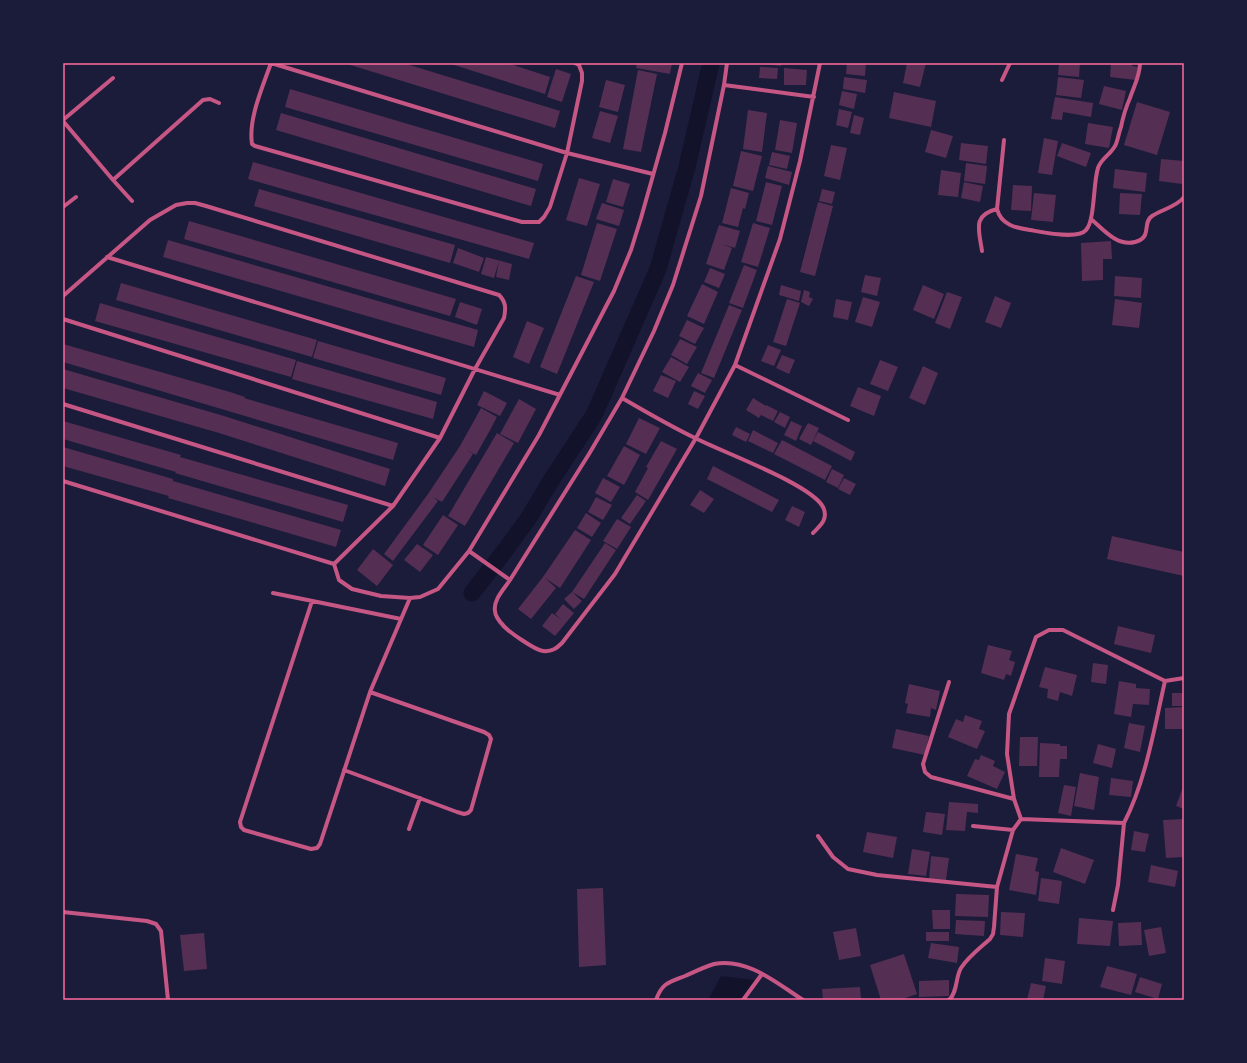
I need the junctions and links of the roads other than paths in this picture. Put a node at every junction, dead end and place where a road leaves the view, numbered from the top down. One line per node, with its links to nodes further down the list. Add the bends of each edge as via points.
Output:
1 (271, 63): 15 (street); 15 (street, via 255,110 251,132 252,144 263,149 522,222 538,222 550,207)
2 (575, 63): 15 (street, via 579,65 582,81)
3 (682, 63): 16 (street)
4 (727, 63): 10 (street)
5 (820, 63): 11 (street)
6 (1010, 63): 9 (street)
7 (1140, 63): 23 (street, via 1139,74 1115,145 1096,172)
8 (113, 78): 13 (street)
9 (1002, 80)
10 (724, 85): 11 (street); 31 (street, via 701,196 690,233 660,318)
11 (814, 97): 28 (street, via 780,239)
12 (219, 103): 17 (street, via 210,99 203,100)
13 (63, 120): 17 (street)
14 (1004, 140): 22 (street)
15 (567, 153): 16 (street)
16 (653, 174): 30 (street, via 633,244 614,291)
17 (113, 180): 20 (street)
18 (76, 197): 21 (street)
19 (1184, 197): 23 (street, via 1183,200 1151,216 1146,223 1145,234 1138,242 1119,241)
20 (132, 201)
21 (63, 207)
22 (997, 209): 23 (street, via 1003,220 1013,227 1057,234 1082,233); 24 (street, via 984,214 979,223)
23 (1091, 219)
24 (982, 251)
25 (107, 257): 26 (street); 29 (street); 29 (street, via 156,216 176,205 195,203 499,295 503,298 506,309 504,318)
26 (63, 296)
27 (63, 319): 34 (street)
28 (735, 365): 33 (street); 35 (street)
29 (475, 369): 30 (street); 34 (street)
30 (560, 395): 39 (street, via 521,466)
31 (622, 398): 35 (street); 41 (street)
32 (63, 404): 37 (street)
33 (848, 420)
34 (440, 438): 37 (street)
35 (696, 438): 38 (street, via 778,476 819,501 825,515 823,523); 41 (street, via 615,574 556,649 545,651 530,646 503,626 497,618 495,604)
36 (63, 481): 40 (street)
37 (393, 506): 40 (street)
38 (813, 533)
39 (469, 551): 41 (street); 43 (street, via 438,589 420,597)
40 (334, 564): 43 (street, via 339,580 352,589 381,596)
41 (510, 580)
42 (273, 593): 44 (street)
43 (410, 598): 45 (street)
44 (312, 601): 45 (street); 50 (street, via 240,822 241,826 244,830 311,849 317,848)
45 (401, 619): 49 (street)
46 (1184, 678): 47 (street)
47 (1165, 681): 52 (street, via 1063,630 1049,630 1036,637 1009,714 1006,754); 54 (street, via 1148,756 1133,806)
48 (949, 682): 52 (street, via 923,764 926,772 931,777)
49 (370, 692): 50 (street); 51 (street, via 484,732 491,739 468,813 457,812)
50 (344, 770): 51 (street)
51 (420, 798): 56 (street)
52 (1014, 799): 53 (street)
53 (1021, 819): 54 (street); 57 (street)
54 (1124, 823): 60 (street)
55 (973, 826): 57 (street)
56 (409, 829)
57 (1013, 830): 59 (street)
58 (818, 836): 59 (street, via 833,857 848,869 877,875)
59 (997, 887): 67 (street, via 993,934 960,970 954,996)
60 (1113, 910)
61 (63, 912): 63 (street, via 156,924 161,931)
62 (762, 974): 64 (street, via 744,966 714,964 671,981 659,991); 65 (street); 66 (street)
63 (168, 1000)
64 (656, 1000)
65 (743, 1000)
66 (803, 1000)
67 (949, 1000)

